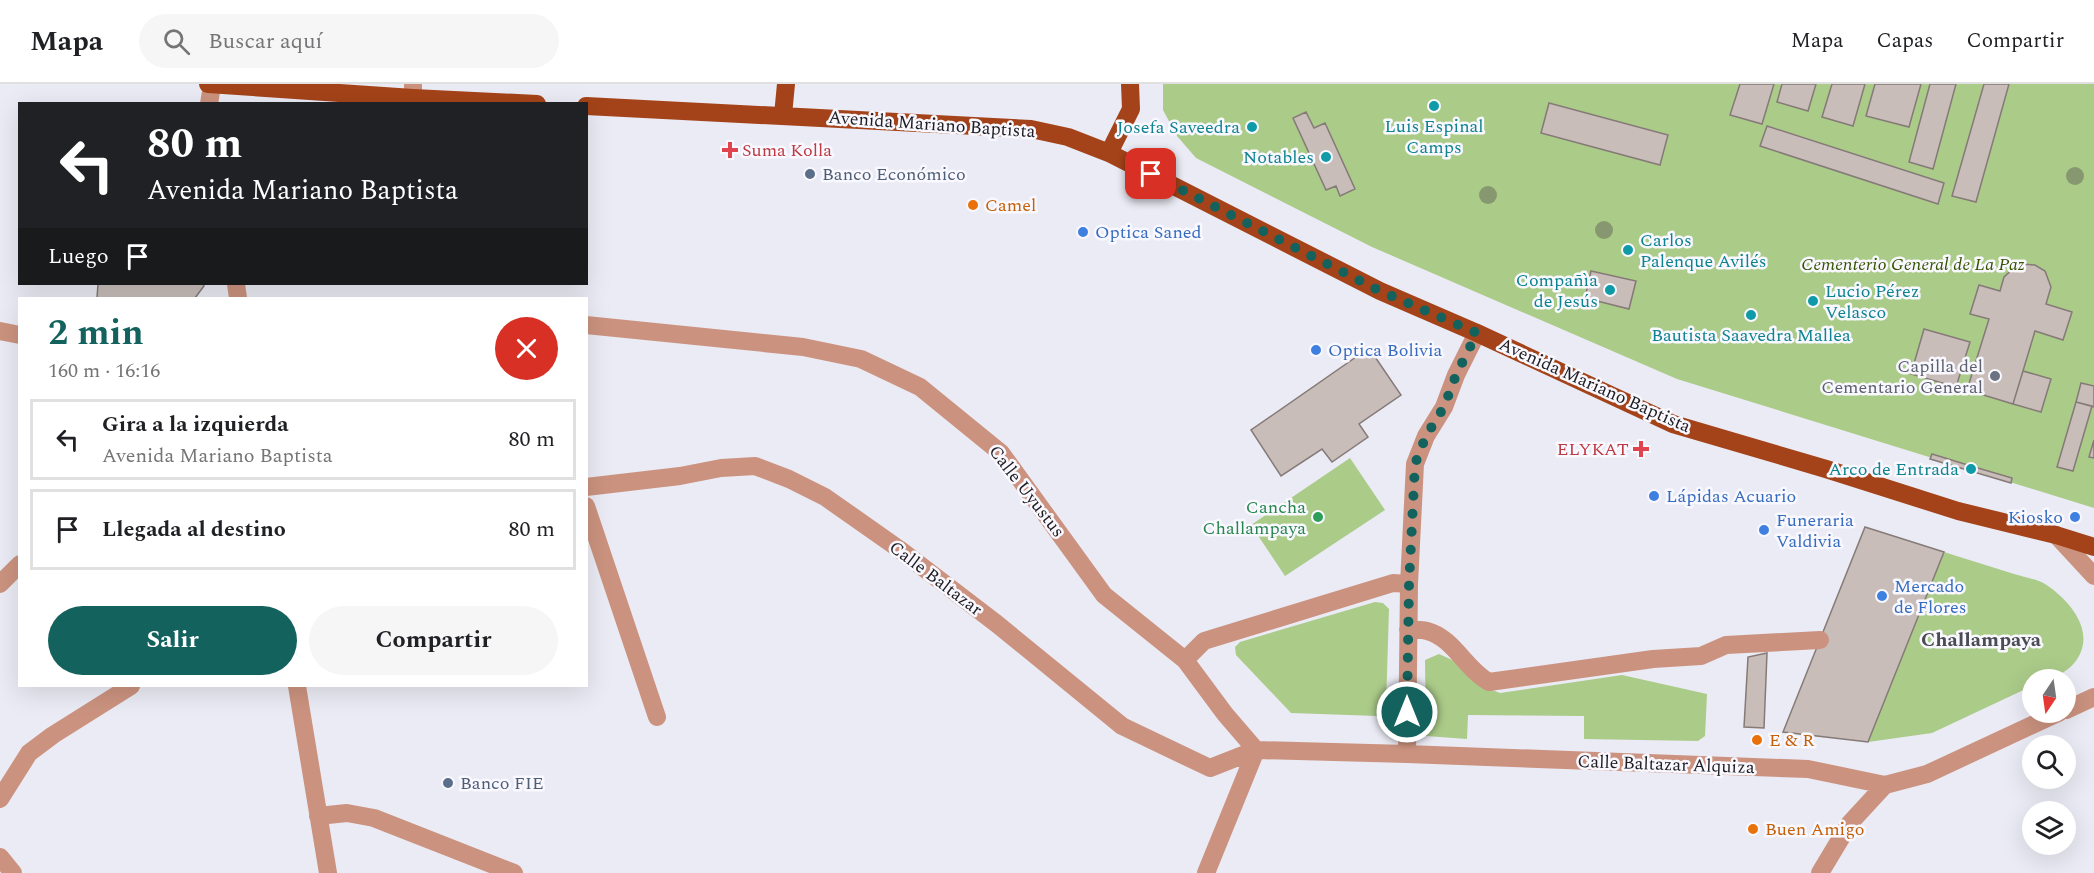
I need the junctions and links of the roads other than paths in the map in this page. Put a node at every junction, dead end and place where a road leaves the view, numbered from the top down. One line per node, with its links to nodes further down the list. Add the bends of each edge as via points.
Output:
1 (786, 84): 8 (main road)
2 (1131, 84): 9 (main road, via 1131,109)
3 (210, 85): 4 (main road); 5 (street)
4 (413, 91): 6 (main road)
5 (209, 102)
6 (518, 102)
7 (588, 106): 8 (main road, Avenida Mariano Baptista)
8 (783, 115): 9 (main road, Avenida Mariano Baptista, via 1031,129 1068,137)
9 (1109, 153): 12 (main road, Avenida Mariano Baptista, via 1380,291)
10 (588, 325): 24 (street, Calle Uyustus, via 803,347 861,359 920,387 1001,453 1104,595)
11 (0, 330): 13 (street)
12 (1477, 333): 16 (main road, Avenida Mariano Baptista, via 1673,424 1958,511); 21 (street, via 1415,464)
13 (18, 334)
14 (588, 487): 31 (street, Calle Baltazar, via 755,466 789,479 825,497 899,549 1122,726 1210,768)
15 (588, 513): 29 (street)
16 (2056, 535): 17 (main road, Avenida Mariano Baptista); 19 (street)
17 (2094, 547)
18 (18, 566): 20 (street)
19 (2094, 576)
20 (0, 584)
21 (1409, 584): 22 (street); 24 (street, via 1393,583 1204,641)
22 (1408, 630): 23 (street, via 1428,631 1445,640 1478,676 1489,682 1701,656 1726,645); 32 (street)
23 (1820, 640)
24 (1185, 660): 31 (street, Calle Uyustus)
25 (129, 687): 34 (street, via 29,753)
26 (297, 687): 35 (street)
27 (2094, 697): 28 (street)
28 (2076, 705)
29 (657, 717)
30 (2036, 723): 33 (street, Calle Baltazar Alquiza, via 1927,774)
31 (1256, 750): 32 (street, Calle Baltazar Alquiza); 40 (street)
32 (1407, 754): 33 (street, Calle Baltazar Alquiza, via 1808,769)
33 (1886, 785): 41 (street, via 1850,823)
34 (0, 799)
35 (318, 816): 38 (street); 39 (street, via 347,813 374,818)
36 (0, 857): 37 (street)
37 (13, 873)
38 (328, 873)
39 (514, 873)
40 (1206, 873)
41 (1820, 873)

